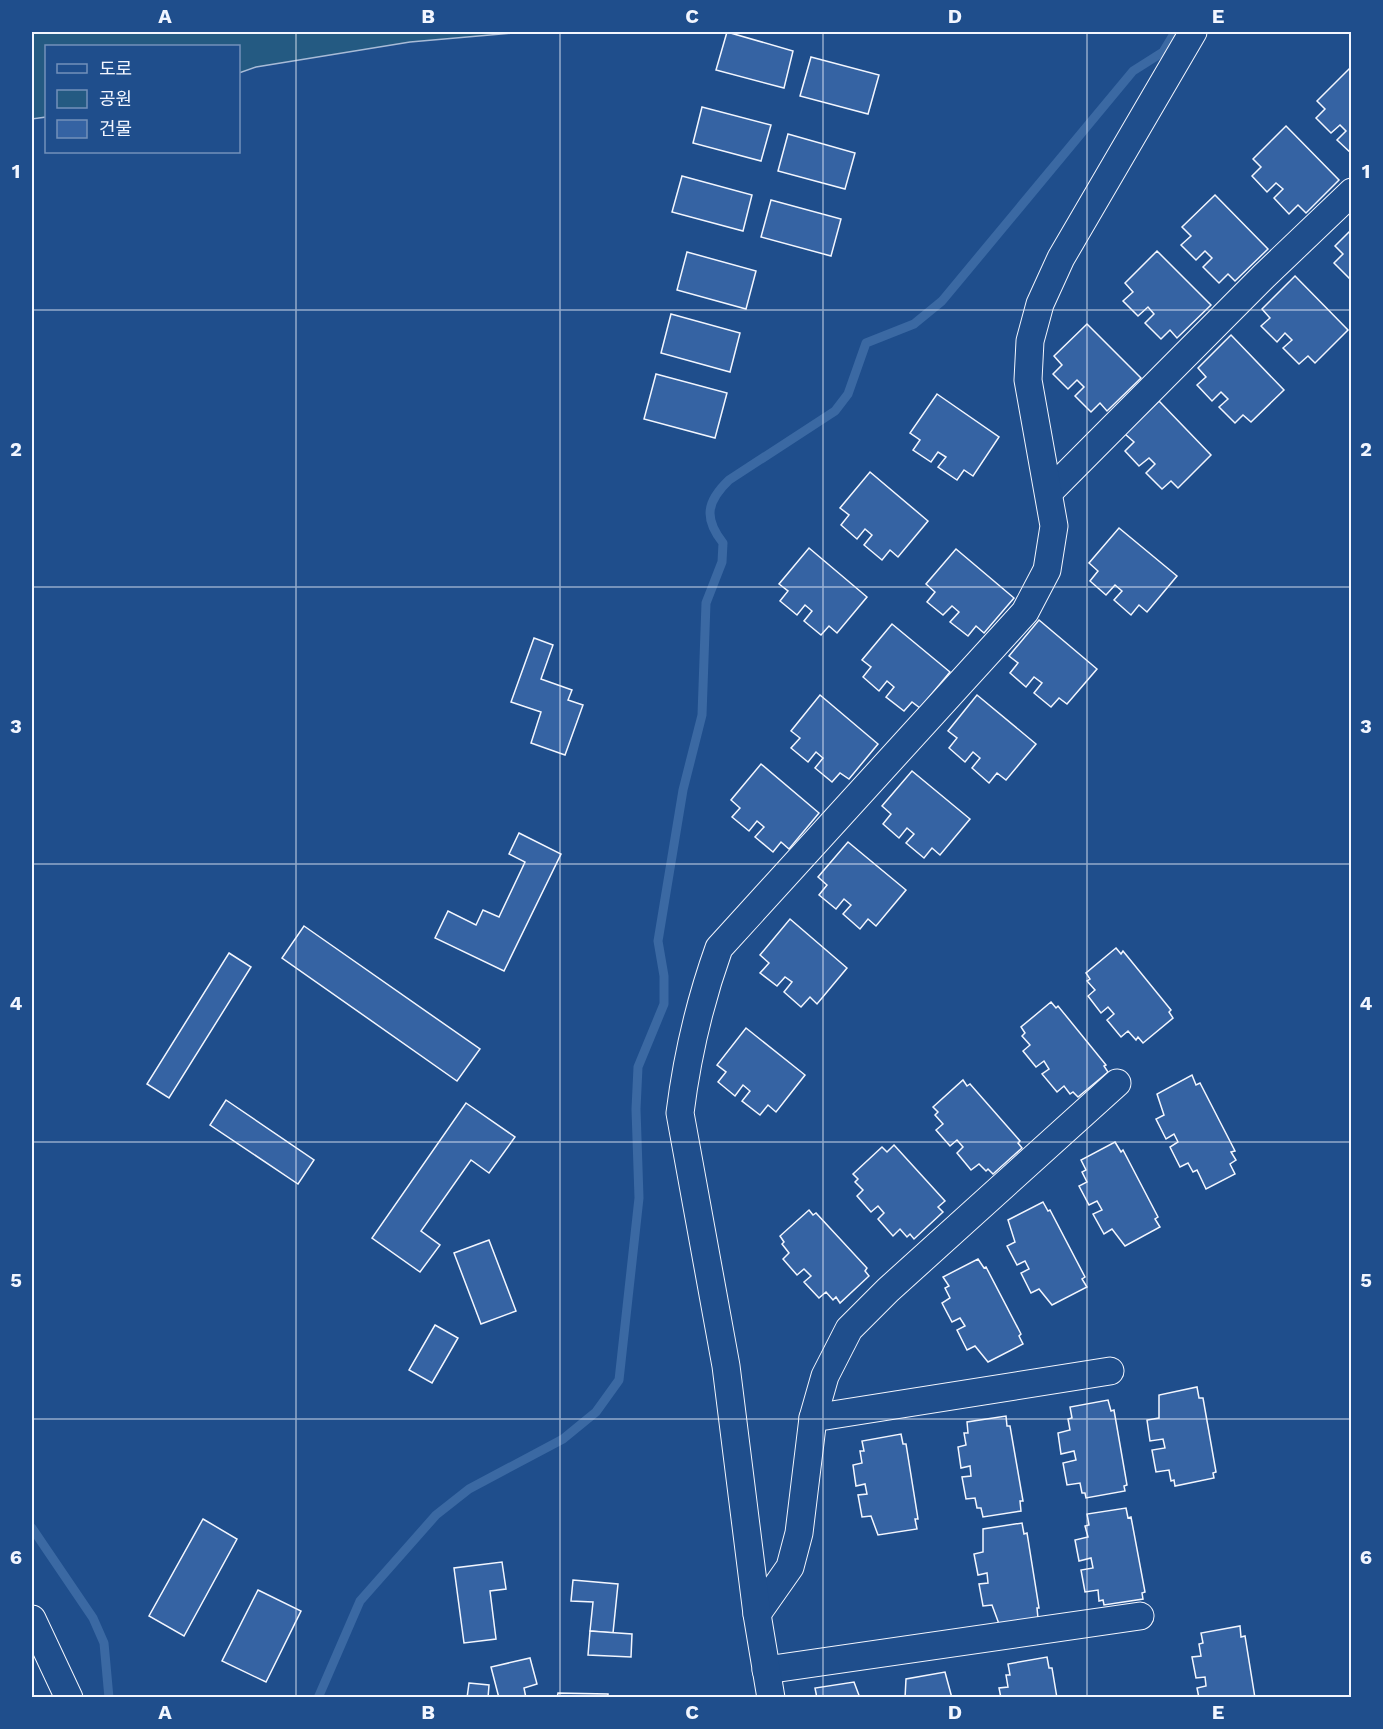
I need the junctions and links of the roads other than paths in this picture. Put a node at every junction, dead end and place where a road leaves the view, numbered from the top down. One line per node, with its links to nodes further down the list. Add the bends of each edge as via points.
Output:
1 (1193, 32): 3 (street, via 1061,258 1040,304 1030,341 1028,380)
2 (1352, 192): 3 (street)
3 (1050, 490): 7 (street, via 1054,526 1047,570 1025,612 719,948 707,983 680,1113 726,1366)
4 (1117, 1083): 6 (street, via 849,1329 825,1376)
5 (1110, 1371): 6 (street)
6 (813, 1418): 7 (street, via 799,1533 790,1567)
7 (757, 1614): 10 (street)
8 (1140, 1616): 10 (street)
9 (32, 1619): 11 (street)
10 (766, 1670): 12 (street)
11 (69, 1698)
12 (771, 1698)

